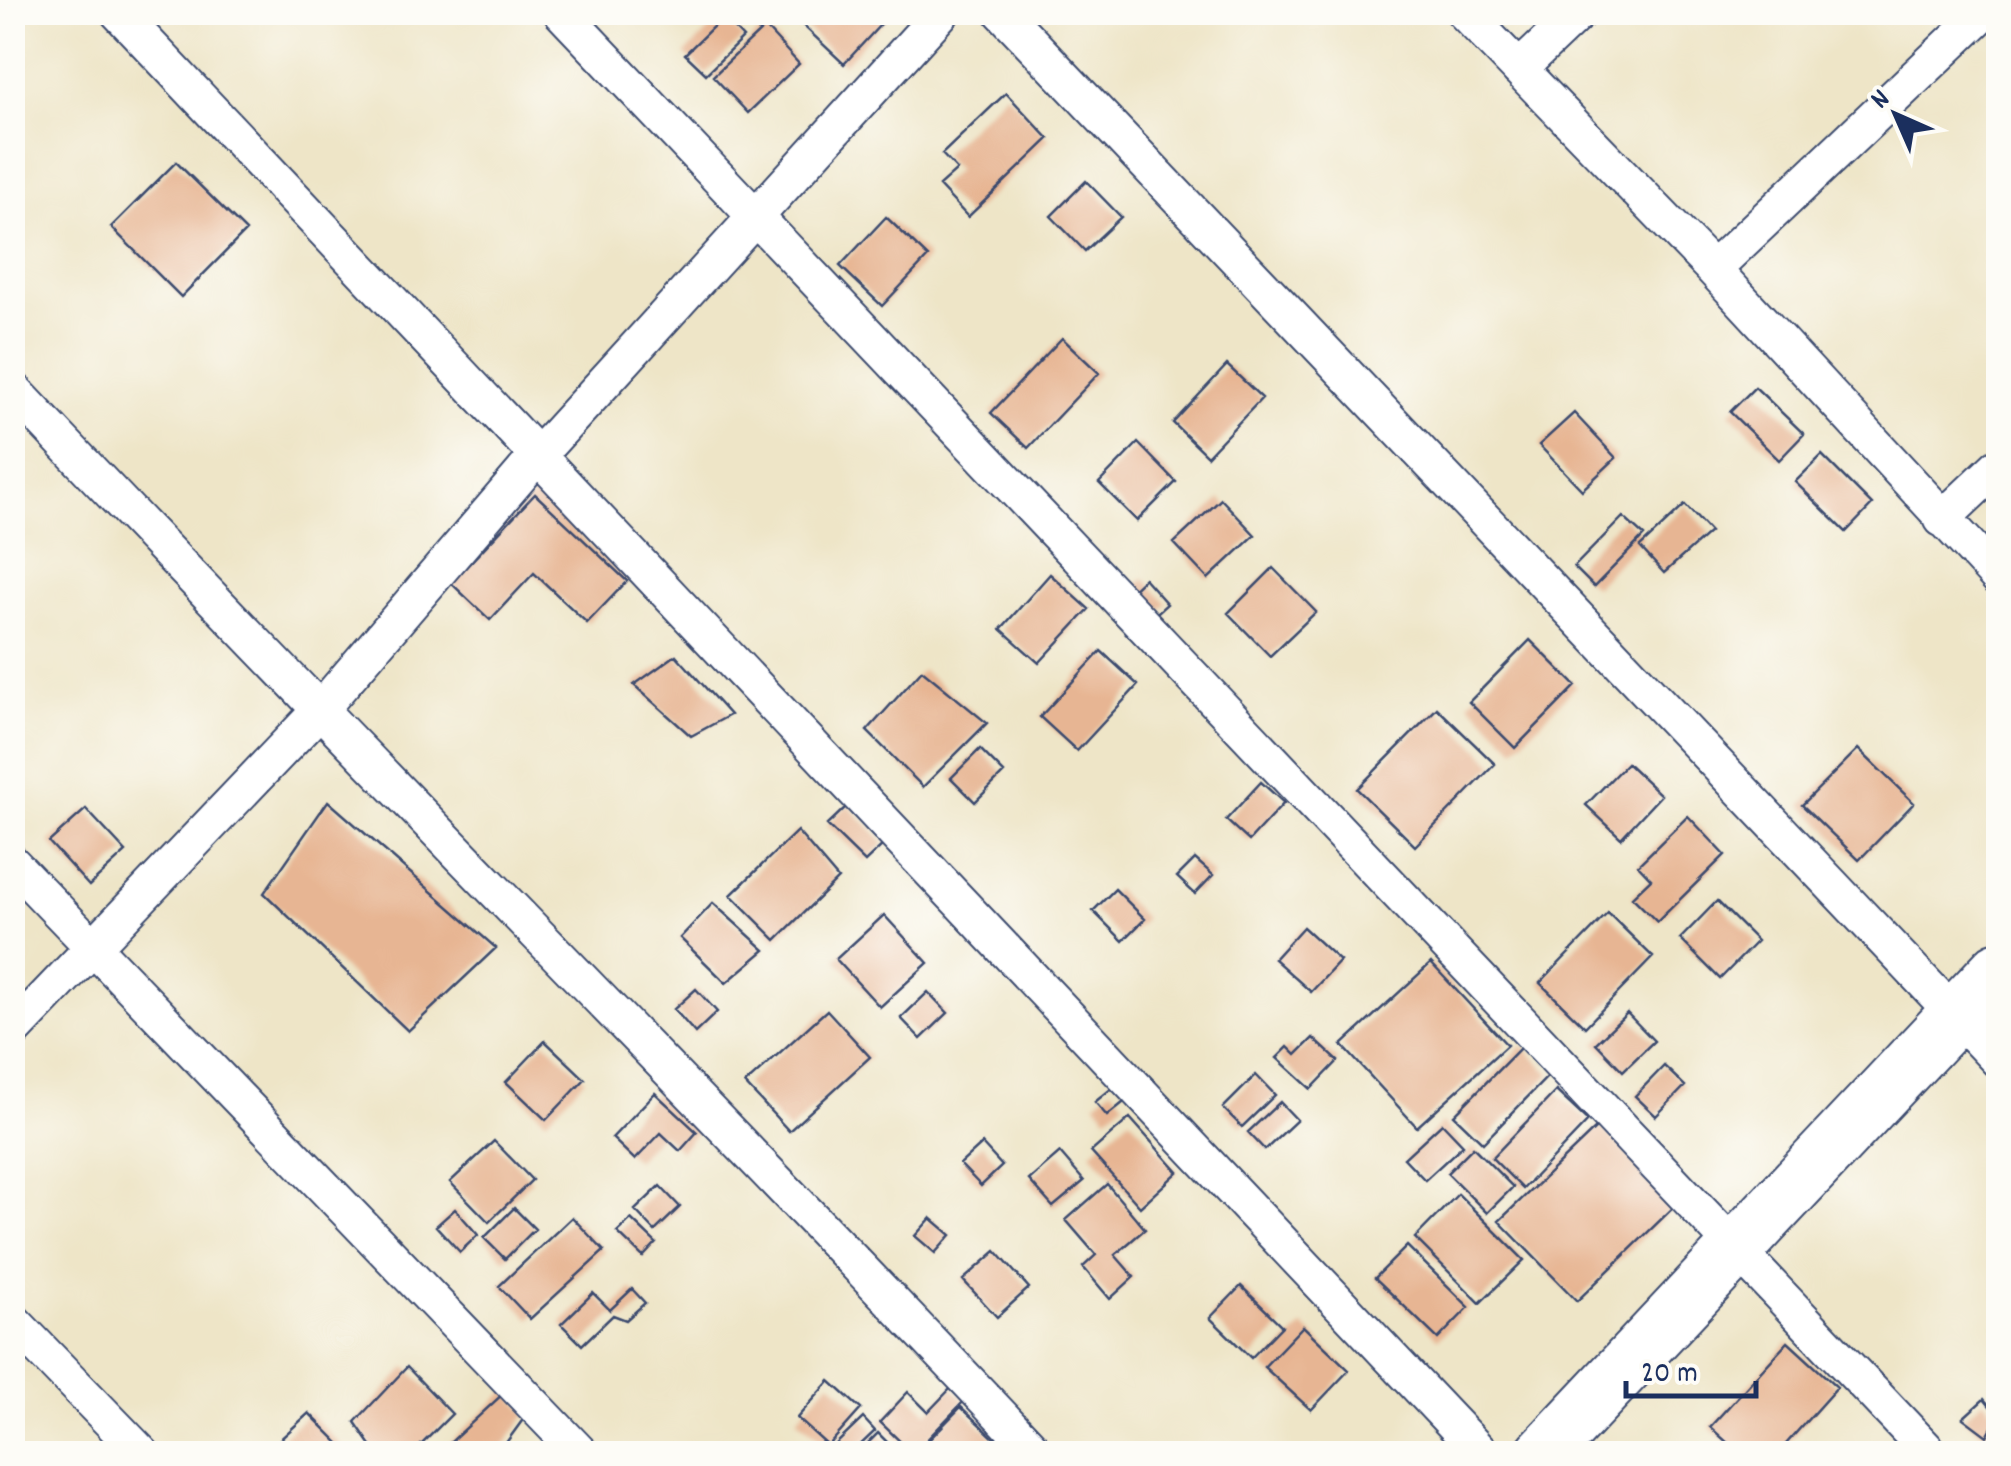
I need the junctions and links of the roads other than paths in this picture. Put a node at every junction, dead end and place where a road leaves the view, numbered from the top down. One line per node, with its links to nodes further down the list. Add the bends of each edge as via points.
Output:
1 (118, 12): 12 (street)
2 (561, 12): 9 (street)
3 (942, 12): 9 (street)
4 (1002, 12): 20 (street)
5 (1464, 12): 8 (street)
6 (1579, 12): 8 (street)
7 (1984, 12): 10 (street)
8 (1519, 69): 10 (street)
9 (756, 220): 12 (street); 23 (street)
10 (1713, 269): 14 (street)
11 (12, 388): 16 (street)
12 (538, 456): 16 (street); 28 (street)
13 (1998, 466): 14 (street)
14 (1942, 519): 15 (street)
15 (1998, 576)
16 (318, 712): 18 (street); 27 (street, via 563,956)
17 (12, 863): 18 (street)
18 (92, 951): 21 (street); 26 (street)
19 (1998, 970): 20 (main road)
20 (1957, 1015): 22 (street); 23 (main road)
21 (12, 1032)
22 (1998, 1060)
23 (1738, 1248): 29 (main road); 30 (street)
24 (12, 1320): 25 (street)
25 (142, 1454)
26 (580, 1454)
27 (1037, 1454)
28 (1482, 1454)
29 (1544, 1454)
30 (1931, 1454)

